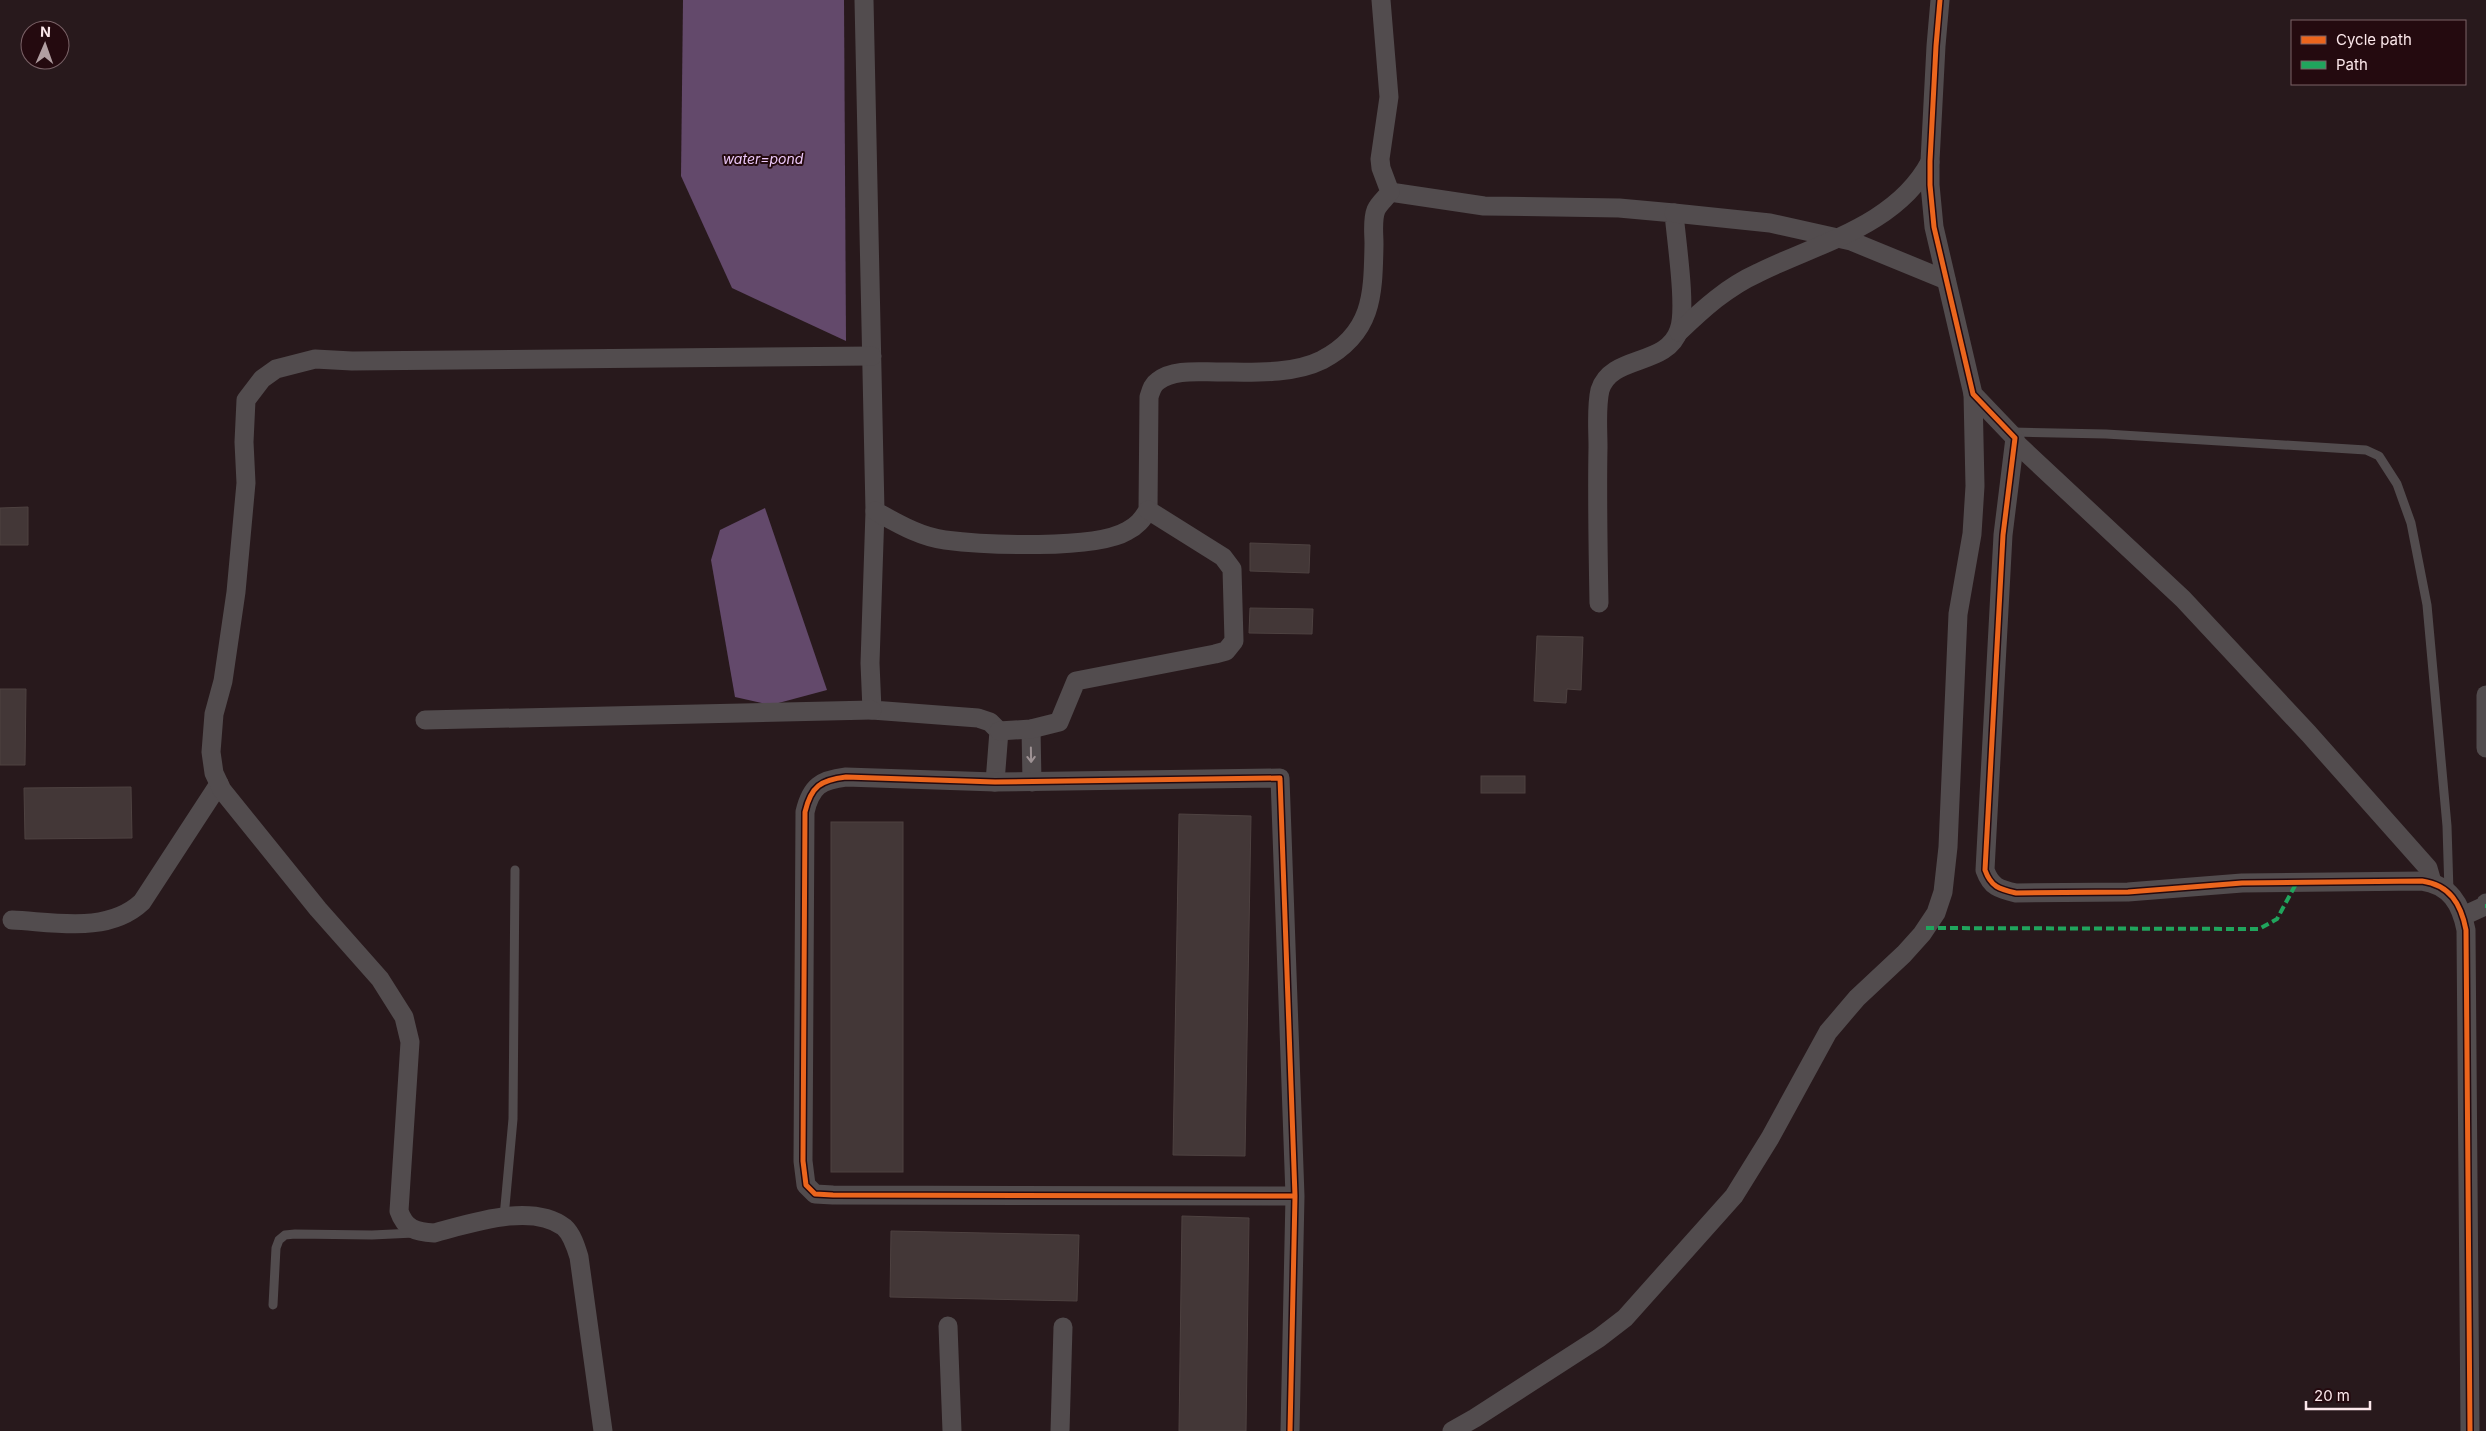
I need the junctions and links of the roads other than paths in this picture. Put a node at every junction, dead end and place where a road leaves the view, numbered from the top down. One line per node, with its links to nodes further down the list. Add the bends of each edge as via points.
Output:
1 (864, 0): 10 (street)
2 (1381, 0): 5 (street, via 1389,97 1380,159)
3 (1940, 0): 4 (street)
4 (1930, 160): 7 (street, via 1905,197); 8 (street, via 1934,227)
5 (1390, 192): 6 (street, via 1484,206 1619,208); 13 (street, via 1376,210 1373,288 1369,309 1356,331 1337,351 1319,361 1292,369 1178,374 1158,380 1153,385 1149,397)
6 (1674, 213): 7 (street, via 1770,223); 9 (street, via 1679,265)
7 (1838, 238): 8 (street); 9 (street, via 1756,273 1715,298)
8 (1946, 280): 11 (street)
9 (1679, 332): 15 (street, via 1661,352 1614,372 1606,378 1600,390)
10 (872, 356): 14 (street); 24 (street, via 315,359 276,369 262,378 246,400 246,483 238,572 223,681 214,714 211,752)
11 (1973, 394): 12 (street); 41 (street, via 1975,486 1972,534 1958,614 1948,847 1943,892 1936,913 1904,954 1857,998 1828,1032 1734,1196 1638,1303 1599,1338)
12 (2013, 437): 26 (street, via 2183,599 2310,734 2428,868); 26 (street, via 2003,535 1991,739 1985,870 1989,882 2002,890 2016,893 2128,892 2242,883); 27 (lane, via 2106,434 2366,450 2379,456 2397,484 2412,523 2427,605 2447,826)
13 (1148, 510): 14 (street, via 1141,522 1126,533 1076,545 944,540 905,528); 19 (street, via 1223,557 1232,569 1234,640 1226,651 1216,654 1076,681 1059,722)
14 (875, 511): 17 (street, via 870,663)
15 (1598, 603)
16 (2486, 695): 21 (street)
17 (872, 710): 18 (street); 20 (street, via 978,718 990,722)
18 (425, 720)
19 (1031, 729): 20 (street); 23 (street, one-way to 23)
20 (999, 731): 22 (street)
21 (2486, 748)
22 (995, 782): 23 (street); 31 (street, via 846,778 827,780 815,788 808,800 805,812 803,1161 806,1186 815,1194 833,1195)
23 (1032, 782): 31 (street, via 1280,778)
24 (219, 784): 30 (street, via 142,902 132,912 115,920 93,924); 33 (street, via 318,909 380,979 404,1017 410,1042 399,1211 408,1227)
25 (515, 870): 32 (lane, via 513,1119)
26 (2432, 882): 27 (street)
27 (2449, 892): 29 (street, via 2457,900)
28 (2486, 903): 29 (street)
29 (2463, 916): 42 (street, via 2466,930)
30 (12, 920)
31 (1295, 1196): 40 (street)
32 (504, 1217): 33 (street, via 434,1233); 37 (street, via 516,1214 541,1217 564,1227 574,1240)
33 (422, 1232): 34 (lane, via 372,1236 285,1235 276,1248)
34 (273, 1305)
35 (948, 1326): 38 (street)
36 (1063, 1327): 39 (street)
37 (603, 1431)
38 (952, 1431)
39 (1060, 1431)
40 (1290, 1431)
41 (1452, 1431)
42 (2470, 1431)

